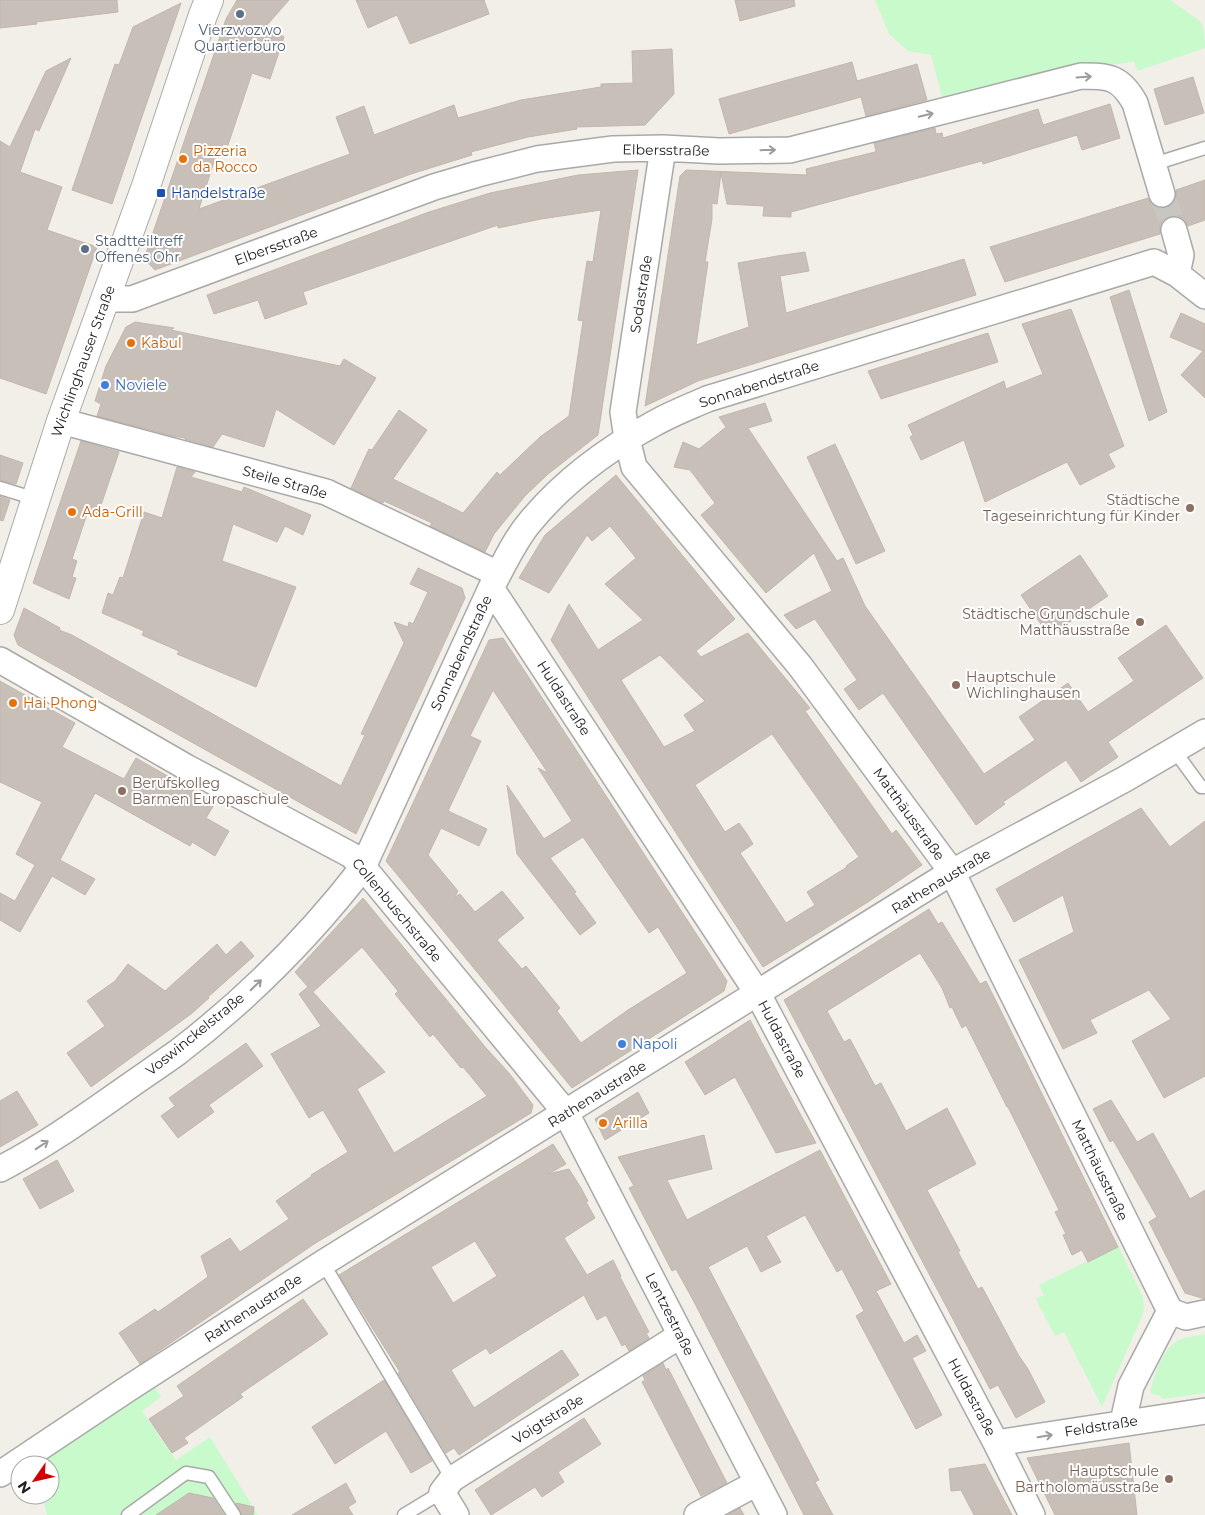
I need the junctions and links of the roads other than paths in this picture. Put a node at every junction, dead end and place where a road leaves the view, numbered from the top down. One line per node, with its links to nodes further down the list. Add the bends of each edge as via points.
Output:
1 (210, 0): 9 (street, Wichlinghauser Straße)
2 (663, 148): 4 (street, Elbersstraße, one-way to 4, via 790,150 1080,76 1105,76 1128,90); 9 (street, Elbersstraße, via 613,149 538,159 478,174 434,187 132,299); 11 (street, Sodastraße, via 623,412)
3 (1205, 148): 4 (lane)
4 (1154, 164): 5 (street, Elbersstraße)
5 (1162, 194)
6 (1174, 230): 7 (street, via 1181,255)
7 (1177, 274): 8 (street, Sonnabendstraße); 11 (street, Sonnabendstraße, via 1154,262 706,399)
8 (1205, 296)
9 (106, 299): 10 (street, Wichlinghauser Straße)
10 (61, 422): 13 (street, Wichlinghauser Straße); 14 (street, Steile Straße, via 326,492)
11 (627, 439): 14 (street, Sonnabendstraße, via 568,482 529,523); 21 (street, Matthäusstraße, via 634,467 800,666)
12 (0, 488): 13 (lane)
13 (36, 499): 15 (street, Wichlinghauser Straße)
14 (495, 581): 20 (street, Sonnabendstraße); 22 (street, Huldastraße)
15 (0, 610)
16 (0, 660): 20 (street, Collenbuschstraße, via 351,855)
17 (1205, 732): 18 (street, Rathenaustraße)
18 (1174, 750): 19 (lane, via 1201,787); 21 (street, Rathenaustraße)
19 (1205, 787)
20 (363, 867): 23 (street, Collenbuschstraße); 24 (street, Voswinckelstraße, one-way to 20, via 78,1122 178,1051 246,994 299,942)
21 (952, 872): 22 (street, Rathenaustraße); 26 (street, Matthäusstraße)
22 (758, 994): 23 (street, Rathenaustraße); 31 (street, Huldastraße)
23 (566, 1112): 25 (street, Rathenaustraße); 28 (street, Lentzestraße)
24 (0, 1169)
25 (323, 1263): 32 (street, Rathenaustraße); 34 (lane)
26 (1170, 1310): 27 (street, via 1186,1317); 30 (street, via 1131,1386)
27 (1205, 1313)
28 (681, 1335): 33 (street, Lentzestraße); 34 (street, Voigtstraße)
29 (1205, 1411): 30 (street, Feldstraße)
30 (1123, 1422): 31 (street, Feldstraße, one-way to 30)
31 (996, 1443): 41 (street, Huldastraße)
32 (0, 1474)
33 (757, 1483): 39 (street); 40 (street, Lentzestraße)
34 (447, 1486): 37 (lane); 38 (street)
35 (128, 1515): 36 (lane, via 186,1473 209,1477)
36 (234, 1515)
37 (404, 1515)
38 (456, 1515)
39 (697, 1515)
40 (774, 1515)
41 (1032, 1515)

